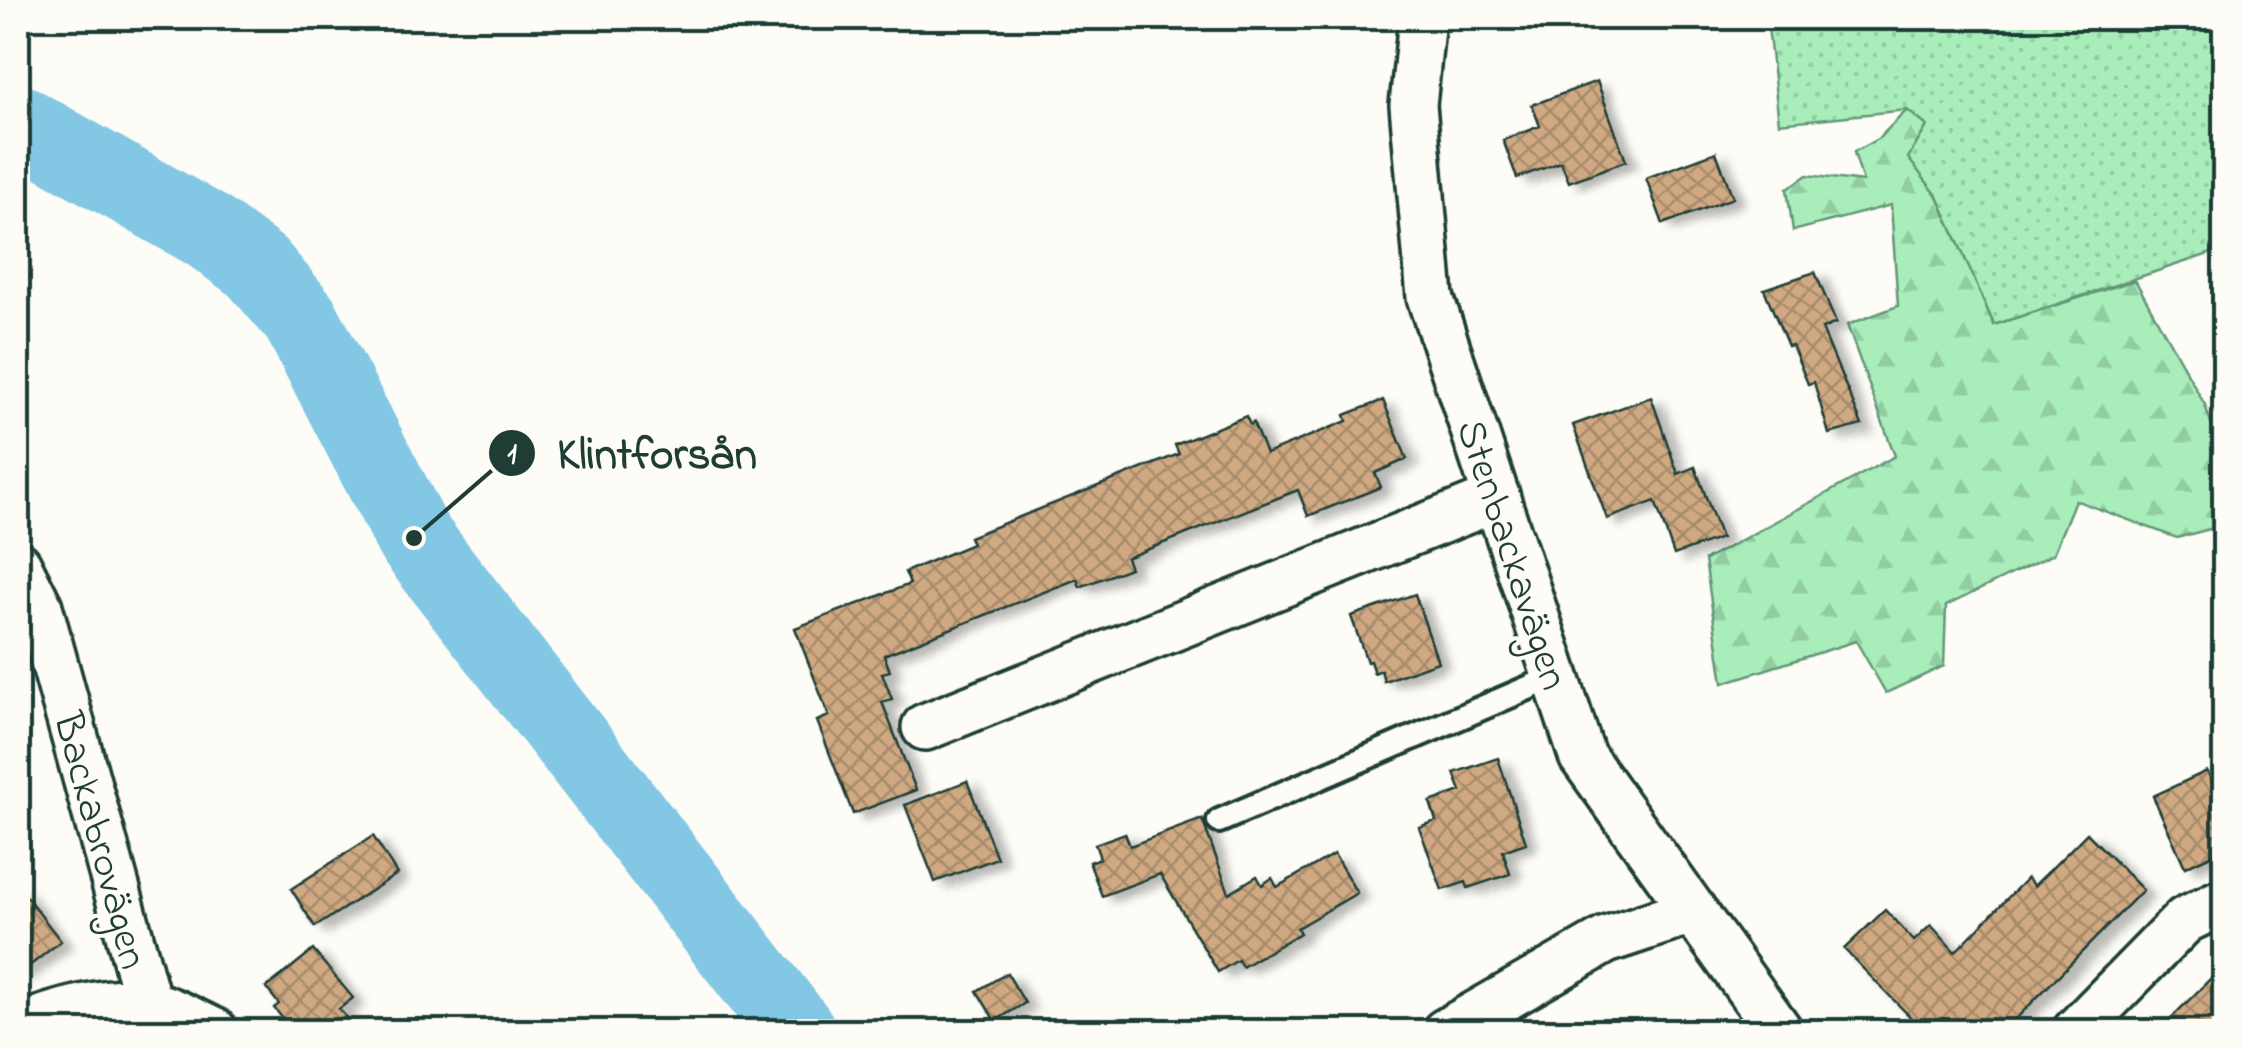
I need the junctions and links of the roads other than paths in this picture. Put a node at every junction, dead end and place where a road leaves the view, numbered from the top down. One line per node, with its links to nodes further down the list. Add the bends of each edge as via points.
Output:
1 (1422, 18): 2 (street, Stenbackavägen, via 1412,106 1430,297)
2 (1497, 498): 4 (street, Stenbackavägen); 5 (street)
3 (18, 566): 9 (street, Backabrovägen, via 40,607)
4 (1556, 676): 6 (lane); 8 (street, Stenbackavägen, via 1582,756)
5 (925, 727)
6 (1219, 821)
7 (2224, 906): 14 (street, via 2185,920)
8 (1693, 911): 12 (street, via 1606,940); 13 (street, Stenbackavägen)
9 (148, 1004): 10 (street, Backabrovägen, via 106,1004); 11 (street, Backabrovägen)
10 (18, 1028)
11 (214, 1032)
12 (1446, 1032)
13 (1780, 1032)
14 (2076, 1032)

